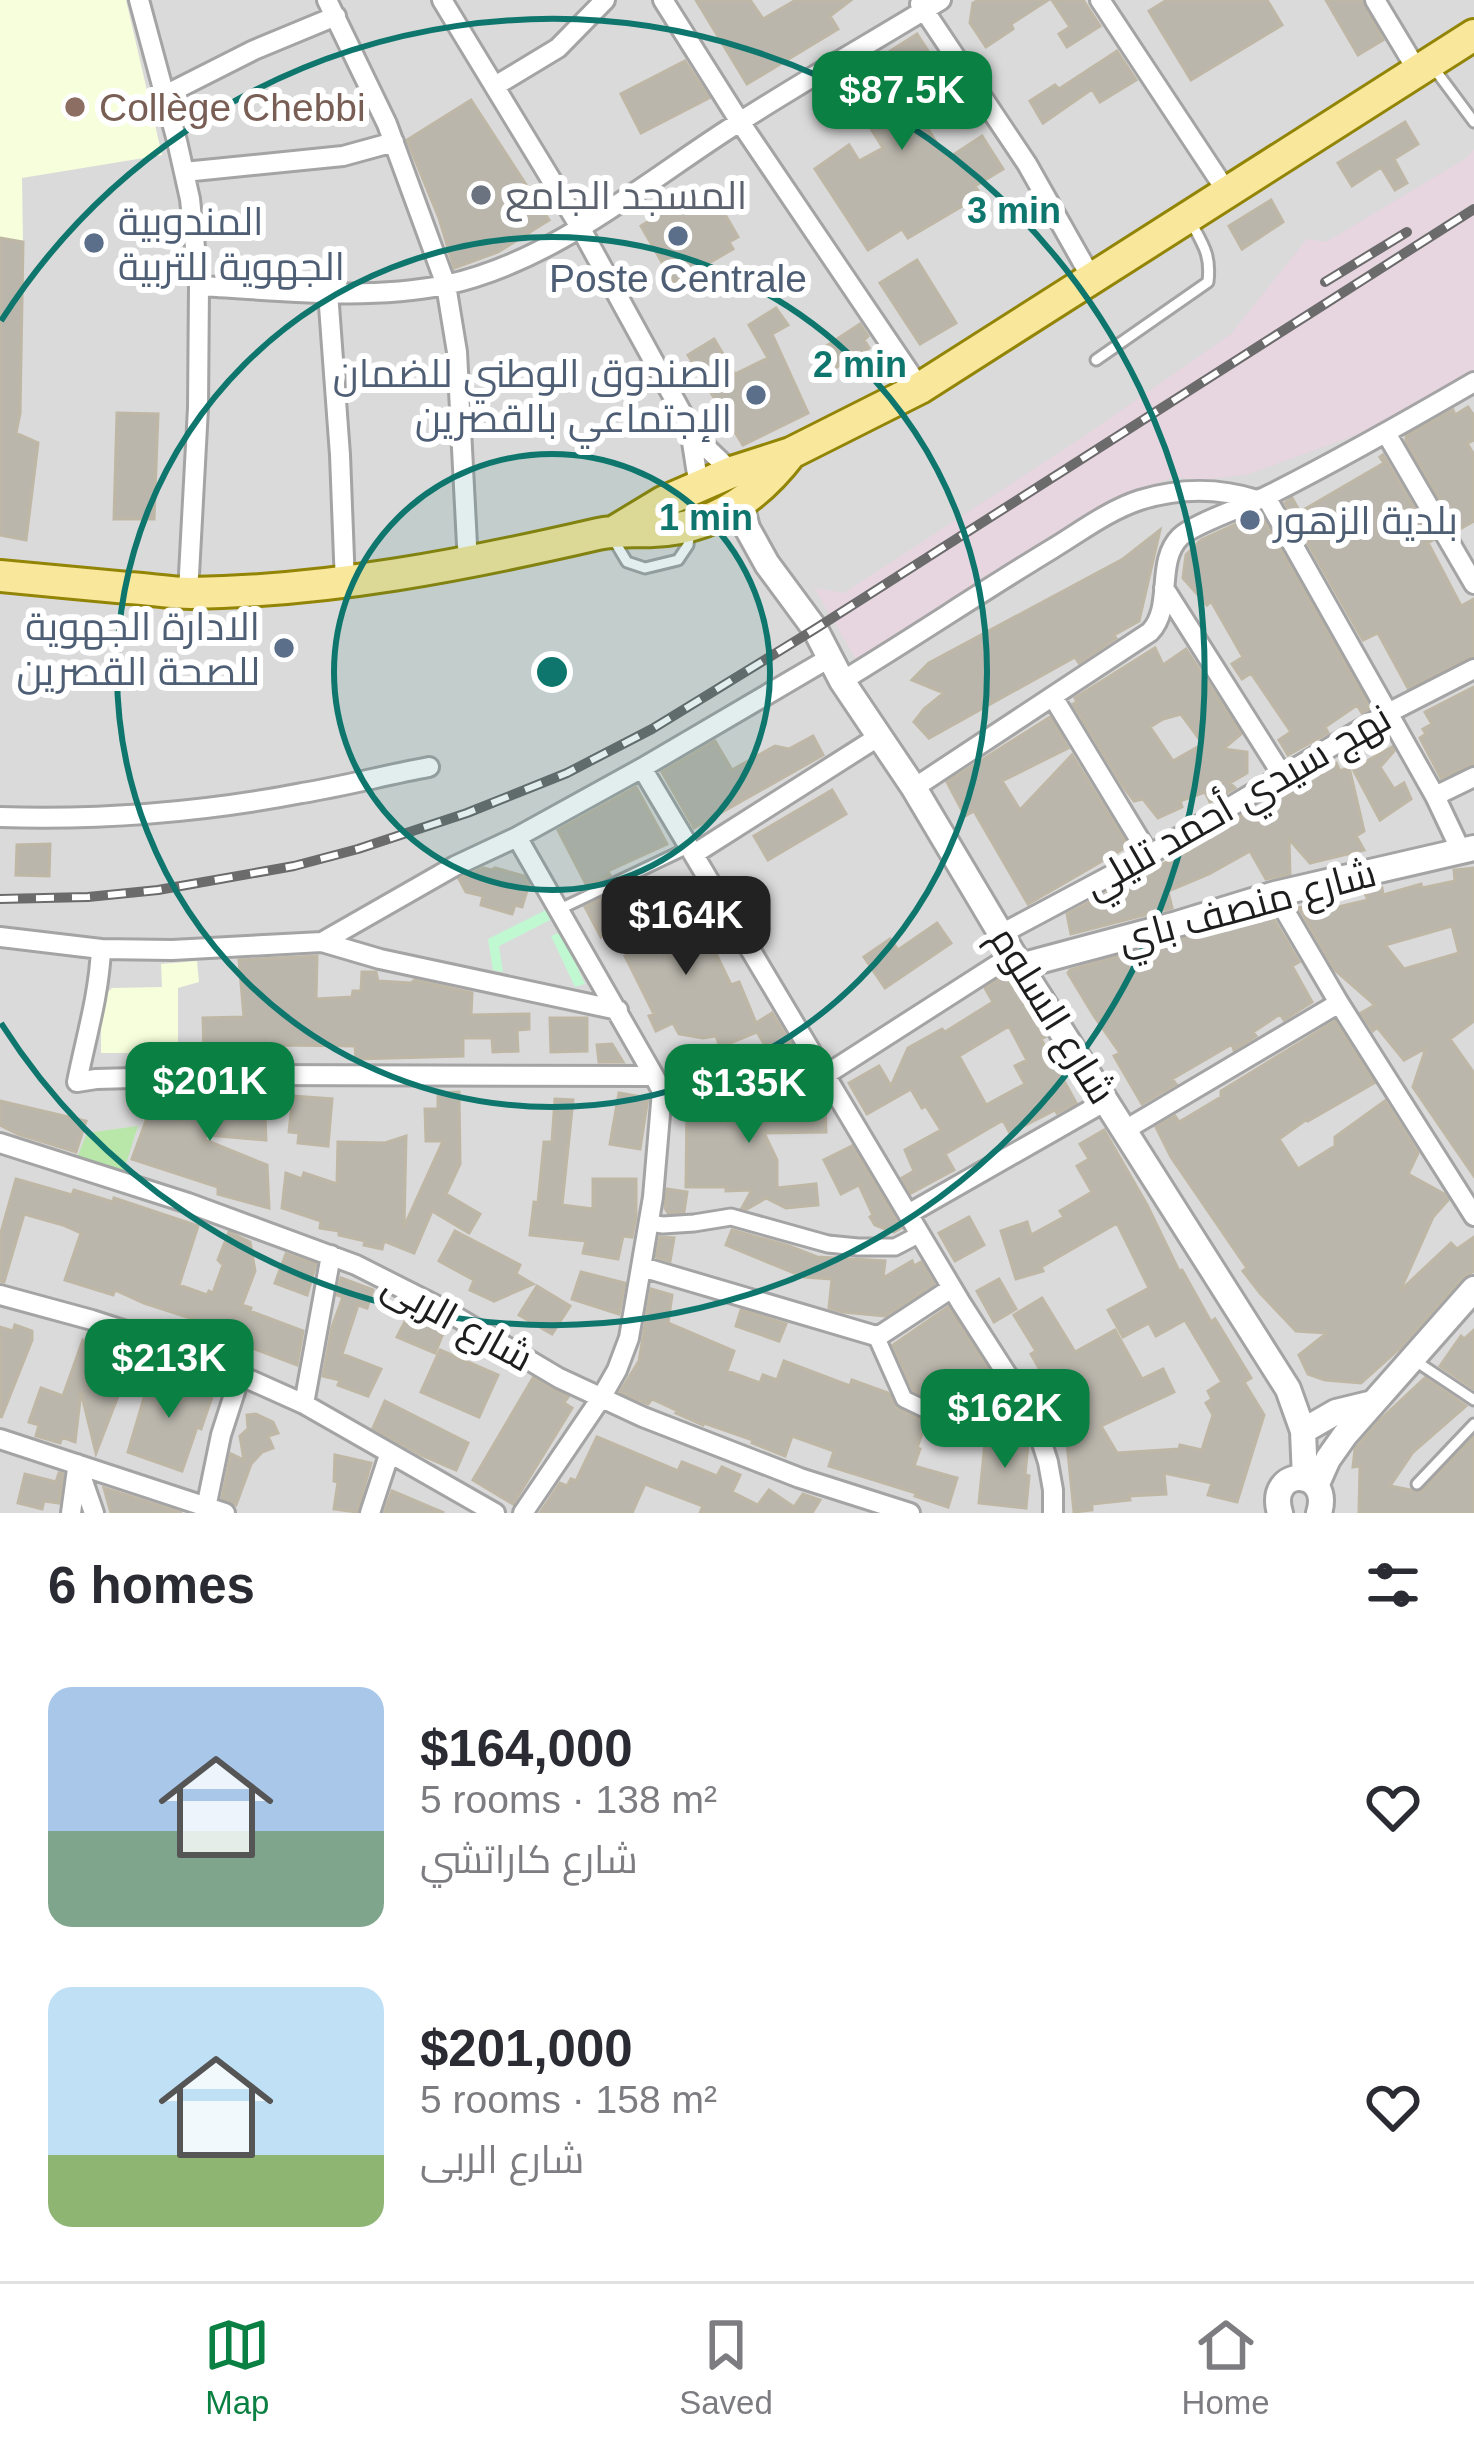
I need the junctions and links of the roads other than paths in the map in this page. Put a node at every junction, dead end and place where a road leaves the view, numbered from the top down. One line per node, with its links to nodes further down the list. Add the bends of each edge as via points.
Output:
1 (139, 0): 12 (street)
2 (442, 0): 11 (street)
3 (605, 0): 11 (street, via 558,48)
4 (663, 0): 13 (street)
5 (1100, 0): 17 (street)
6 (1375, 0): 10 (street)
7 (928, 4): 13 (street); 20 (street)
8 (332, 8): 12 (street); 15 (street)
9 (1474, 35): 10 (main road)
10 (1423, 66): 14 (lane); 17 (main road)
11 (495, 86): 19 (street)
12 (164, 95): 16 (street)
13 (740, 122): 19 (street); 26 (street)
14 (1474, 122)
15 (394, 142): 16 (street, via 325,159); 21 (street)
16 (184, 172): 22 (street)
17 (1227, 192): 18 (main road)
18 (1188, 218): 20 (main road); 24 (lane, via 1205,247 1208,282)
19 (580, 227): 21 (street); 27 (street)
20 (1092, 279): 26 (main road)
21 (446, 285): 23 (street); 36 (street)
22 (199, 286): 23 (street); 42 (street)
23 (328, 292): 39 (street)
24 (1096, 360)
25 (1474, 382): 28 (street)
26 (920, 388): 29 (main road)
27 (688, 424): 30 (street); 31 (street)
28 (1386, 434): 32 (street); 40 (street)
29 (791, 453): 30 (main road); 33 (main road)
30 (732, 472): 31 (main road); 33 (main road)
31 (699, 487): 34 (main road); 35 (main road)
32 (1262, 499): 41 (street, via 1184,533 1170,553); 45 (street, via 1209,490 1134,502); 47 (street)
33 (741, 504): 34 (main road); 37 (street, شارع السلوم)
34 (701, 522): 35 (main road); 37 (street, شارع السلوم)
35 (612, 531): 36 (main road)
36 (468, 564): 39 (main road)
37 (767, 564): 43 (street, شارع السلوم)
38 (0, 576): 42 (main road)
39 (345, 584): 42 (main road)
40 (1474, 584)
41 (1164, 588): 46 (street, via 1156,626); 51 (street)
42 (188, 593)
43 (831, 657): 45 (street, شارع السلوم); 50 (street)
44 (1474, 669): 47 (street, نهج سيدي أحمد تليلي)
45 (842, 681): 48 (street, شارع السلوم)
46 (1053, 697): 53 (street); 59 (street)
47 (1388, 713): 51 (street, نهج سيدي أحمد تليلي); 54 (street)
48 (878, 736): 53 (street, شارع السلوم); 58 (street)
49 (429, 767): 55 (street, via 208,807)
50 (642, 768): 56 (street); 58 (street)
51 (1283, 776): 59 (street, نهج سيدي أحمد تليلي)
52 (1474, 778): 54 (street)
53 (914, 788): 65 (street, شارع السلوم)
54 (1435, 796): 57 (street)
55 (0, 817)
56 (517, 837): 61 (street); 63 (street)
57 (1467, 849): 60 (street, شارع منصف باي)
58 (692, 851): 61 (lane); 68 (street)
59 (1149, 855): 65 (street, نهج سيدي أحمد تليلي)
60 (1275, 894): 65 (street, شارع منصف باي, via 1177,924); 66 (street)
61 (560, 909): 67 (street)
62 (0, 937): 64 (street)
63 (322, 942): 64 (street); 67 (street)
64 (101, 949): 69 (street, via 77,1082 248,1075)
65 (1012, 951): 68 (street, نهج سيدي أحمد تليلي); 70 (street, شارع السلوم)
66 (1339, 1003): 71 (street); 74 (street)
67 (618, 1010): 69 (street)
68 (827, 1074): 69 (street); 73 (street)
69 (658, 1083): 75 (street)
70 (1106, 1101): 71 (street, شارع السلوم); 73 (street)
71 (1125, 1130): 91 (street, شارع السلوم, via 1288,1389)
72 (0, 1143): 77 (street, شارع الربى)
73 (908, 1214): 76 (street)
74 (1474, 1216)
75 (649, 1223): 76 (street, via 730,1217 858,1247 895,1247); 78 (street)
76 (920, 1234): 79 (street)
77 (331, 1255): 86 (street, شارع الربى); 89 (street)
78 (642, 1267): 82 (street); 86 (street, via 629,1338)
79 (952, 1288): 82 (street); 84 (street)
80 (1474, 1289): 83 (street)
81 (0, 1295): 85 (street, via 181,1349)
82 (876, 1336): 84 (street, via 904,1399 928,1410 952,1397 956,1404)
83 (1414, 1360): 87 (lane); 88 (street)
84 (1006, 1372): 105 (street, via 1040,1433)
85 (240, 1376): 89 (street); 97 (street)
86 (601, 1398): 103 (street); 104 (street, شارع الربى)
87 (1474, 1400)
88 (1373, 1402): 91 (street); 95 (street)
89 (304, 1404): 93 (street)
90 (1474, 1424): 96 (lane)
91 (1303, 1431): 95 (street, شارع السلوم)
92 (0, 1439): 94 (street)
93 (389, 1455): 101 (street); 102 (street)
94 (77, 1464): 97 (street); 98 (street); 99 (street)
95 (1311, 1482): 106 (street, via 1283,1485); 107 (street, شارع السلوم, via 1322,1498)
96 (1418, 1484)
97 (205, 1509): 100 (street)
98 (71, 1513)
99 (94, 1513)
100 (224, 1513)
101 (370, 1513)
102 (495, 1513)
103 (523, 1513)
104 (910, 1513)
105 (1053, 1513)
106 (1280, 1513)
107 (1319, 1513)

